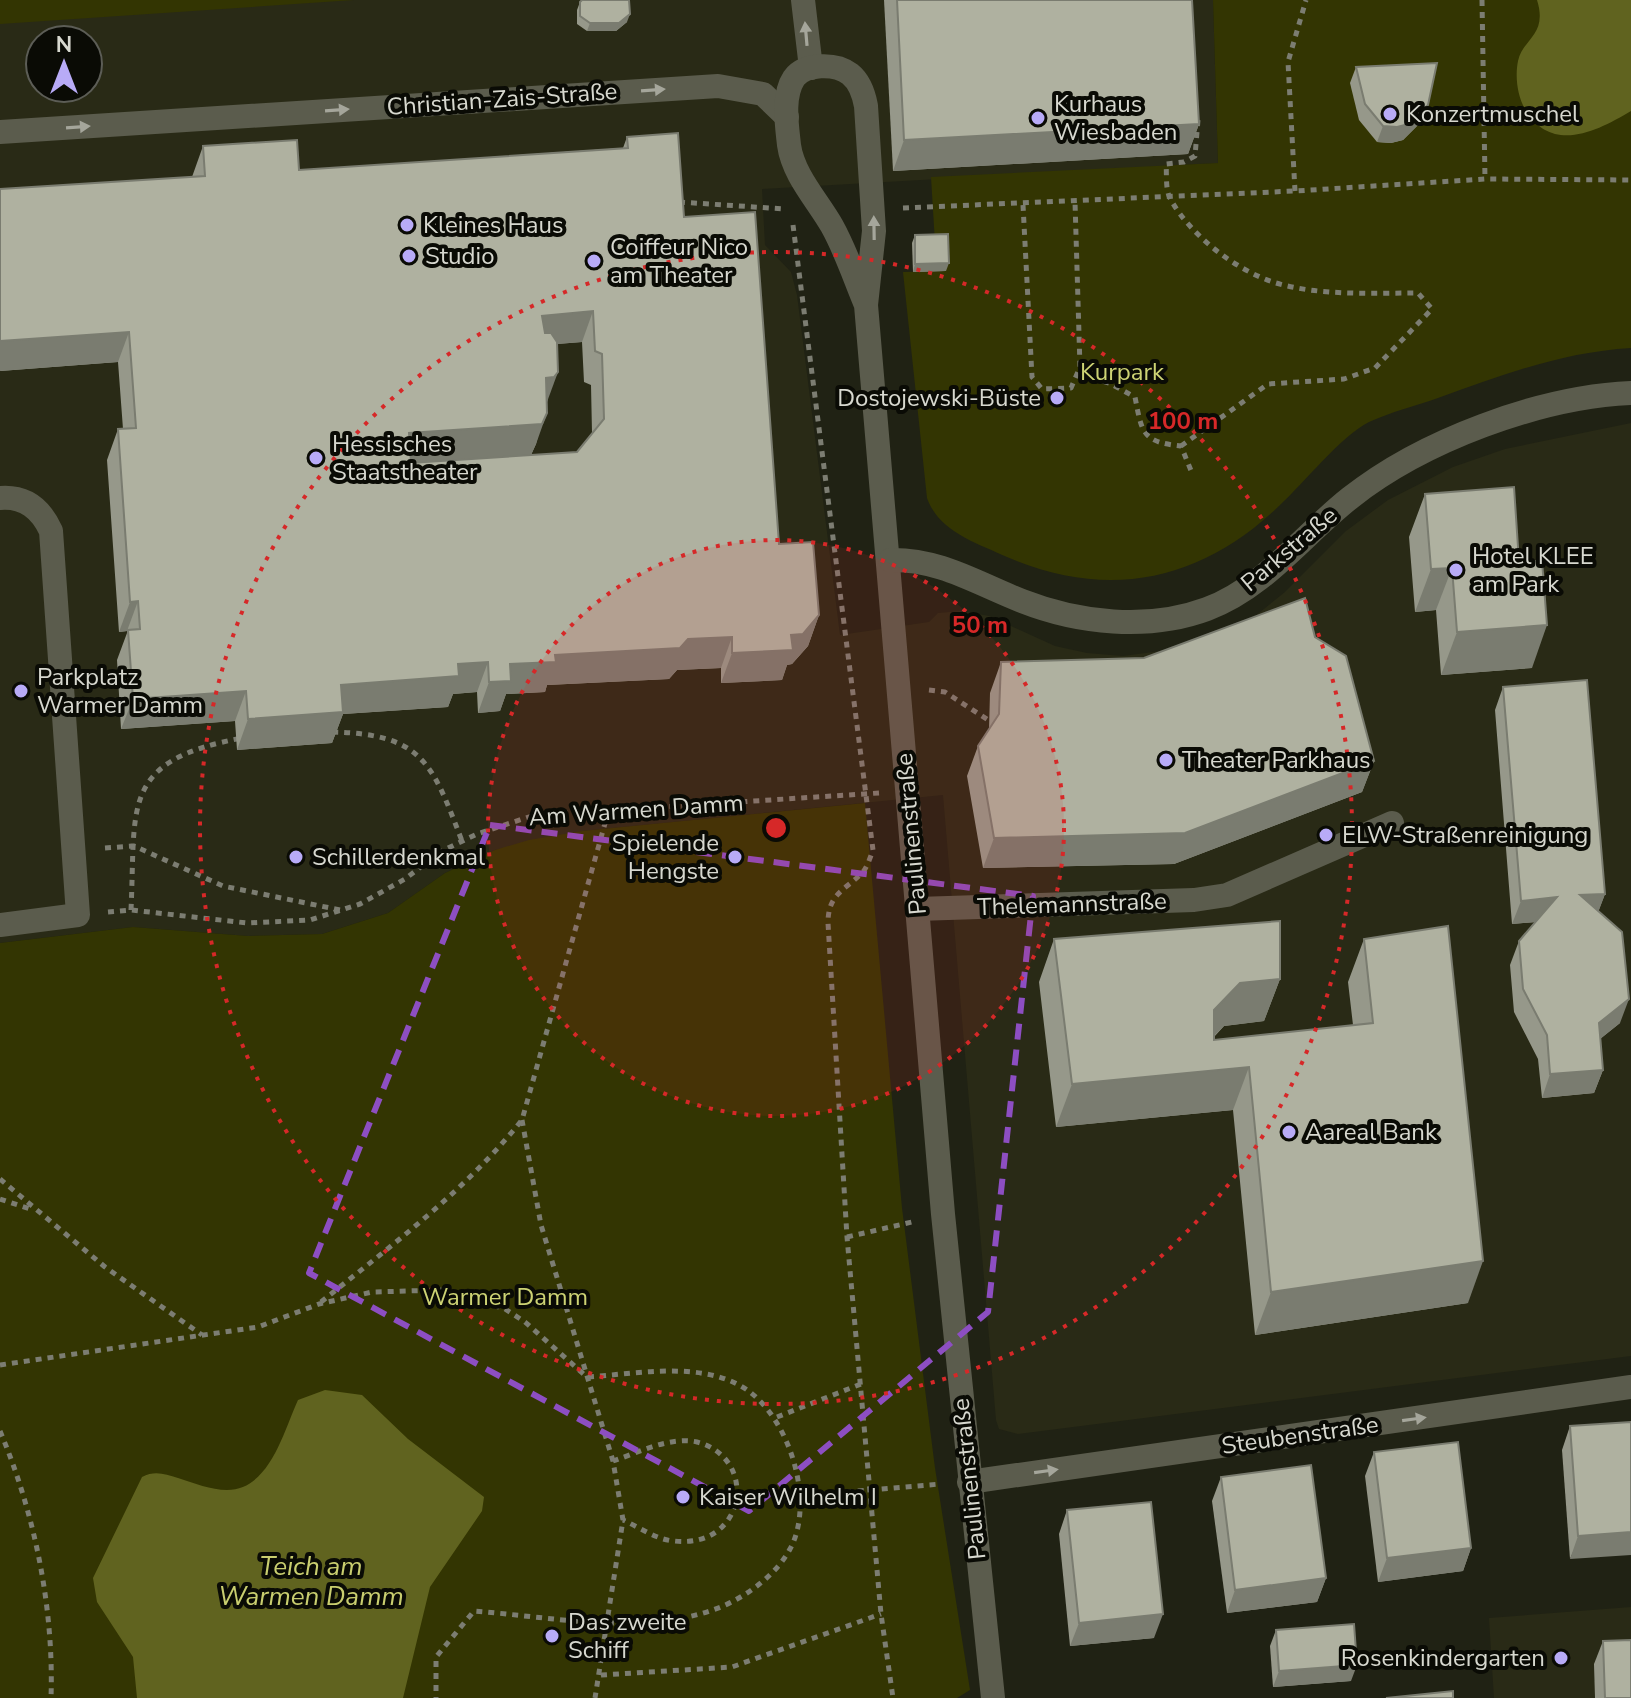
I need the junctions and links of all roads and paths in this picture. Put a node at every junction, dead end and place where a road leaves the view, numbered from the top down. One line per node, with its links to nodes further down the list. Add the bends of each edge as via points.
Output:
1 (803, 0): 4 (street, one-way to 1)
2 (1306, 0): 10 (path, via 1288,62)
3 (1482, 0): 8 (path)
4 (811, 68): 6 (street, via 794,78); 16 (street, Paulinenstraße, one-way to 4, via 874,231 863,92 843,70)
5 (1198, 110): 11 (path, via 1195,156 1166,164)
6 (787, 117): 7 (street, Christian-Zais-Straße, one-way to 6, via 718,86 763,94); 16 (street, via 798,170 833,229)
7 (0, 132)
8 (1485, 179): 9 (path); 10 (path)
9 (1631, 180)
10 (1295, 191): 11 (path)
11 (1169, 198): 13 (path); 19 (path, via 1196,231 1232,261 1276,283 1354,293 1418,293 1432,309 1375,368 1344,379 1268,384)
12 (670, 202): 27 (path, via 791,209)
13 (1075, 202): 14 (path); 17 (path)
14 (1023, 205): 15 (path); 17 (path, via 1032,377 1042,389 1071,388)
15 (933, 208)
16 (866, 305): 22 (street, Paulinenstraße)
17 (1079, 375): 19 (path, via 1135,397 1141,431 1156,444)
18 (1631, 393): 22 (street, Parkstraße, via 1587,395 1519,413 1425,452 1353,496 1256,583 1206,610 1145,622 1085,619 1023,601 934,563)
19 (1181, 446): 20 (path)
20 (1192, 473)
21 (0, 498): 35 (street, via 25,501 51,531)
22 (890, 560): 32 (street, Paulinenstraße)
23 (945, 692): 24 (path)
24 (1001, 729)
25 (317, 731): 30 (path, via 367,733 401,744 430,765)
26 (251, 736): 31 (path, via 189,751 162,765 147,780 136,804)
27 (868, 795): 28 (path, Am Warmen Damm); 42 (path, via 873,850 864,872 835,893 828,907)
28 (609, 809): 30 (path, Am Warmen Damm, via 535,815); 37 (path)
29 (1392, 823): 32 (street, Thelemannstraße, via 1227,895)
30 (462, 841): 34 (path, Am Warmen Damm, via 405,879)
31 (134, 846): 33 (path); 34 (path, via 223,886)
32 (917, 909): 41 (street, Paulinenstraße)
33 (131, 910): 34 (path, Am Warmen Damm, via 247,923 310,920); 35 (path, Am Warmen Damm)
34 (341, 910)
35 (78, 915): 36 (street)
36 (0, 925)
37 (522, 1120): 43 (path, via 489,1162); 46 (path, via 541,1225)
38 (0, 1179): 40 (path)
39 (0, 1199): 40 (path)
40 (34, 1210): 44 (path, via 156,1306)
41 (943, 1214): 42 (path); 52 (street, Paulinenstraße)
42 (847, 1237): 47 (path)
43 (319, 1304): 44 (path, via 258,1327); 46 (path, via 409,1289 483,1300 525,1322)
44 (203, 1336): 45 (path)
45 (0, 1365)
46 (587, 1377): 49 (path, via 706,1374 753,1393); 51 (path)
47 (861, 1384): 49 (path); 53 (path)
48 (1631, 1387): 52 (street, Steubenstraße, one-way to 48)
49 (777, 1417): 54 (path, via 786,1434)
50 (0, 1431): 59 (path, via 40,1561)
51 (613, 1461): 55 (path); 55 (path, via 674,1442 696,1442 726,1461 737,1485 730,1521 713,1536 695,1542 671,1541)
52 (969, 1482): 53 (path); 63 (street, Paulinenstraße)
53 (870, 1489): 54 (path); 56 (path)
54 (798, 1496): 57 (path, via 792,1546 779,1567 754,1587 723,1606 678,1620)
55 (623, 1520): 57 (path)
56 (881, 1614): 58 (path, via 732,1667); 62 (path)
57 (607, 1621): 58 (path); 60 (path, via 474,1611 436,1657)
58 (601, 1675): 61 (path)
59 (51, 1698)
60 (436, 1698)
61 (595, 1698)
62 (893, 1698)
63 (993, 1698)

